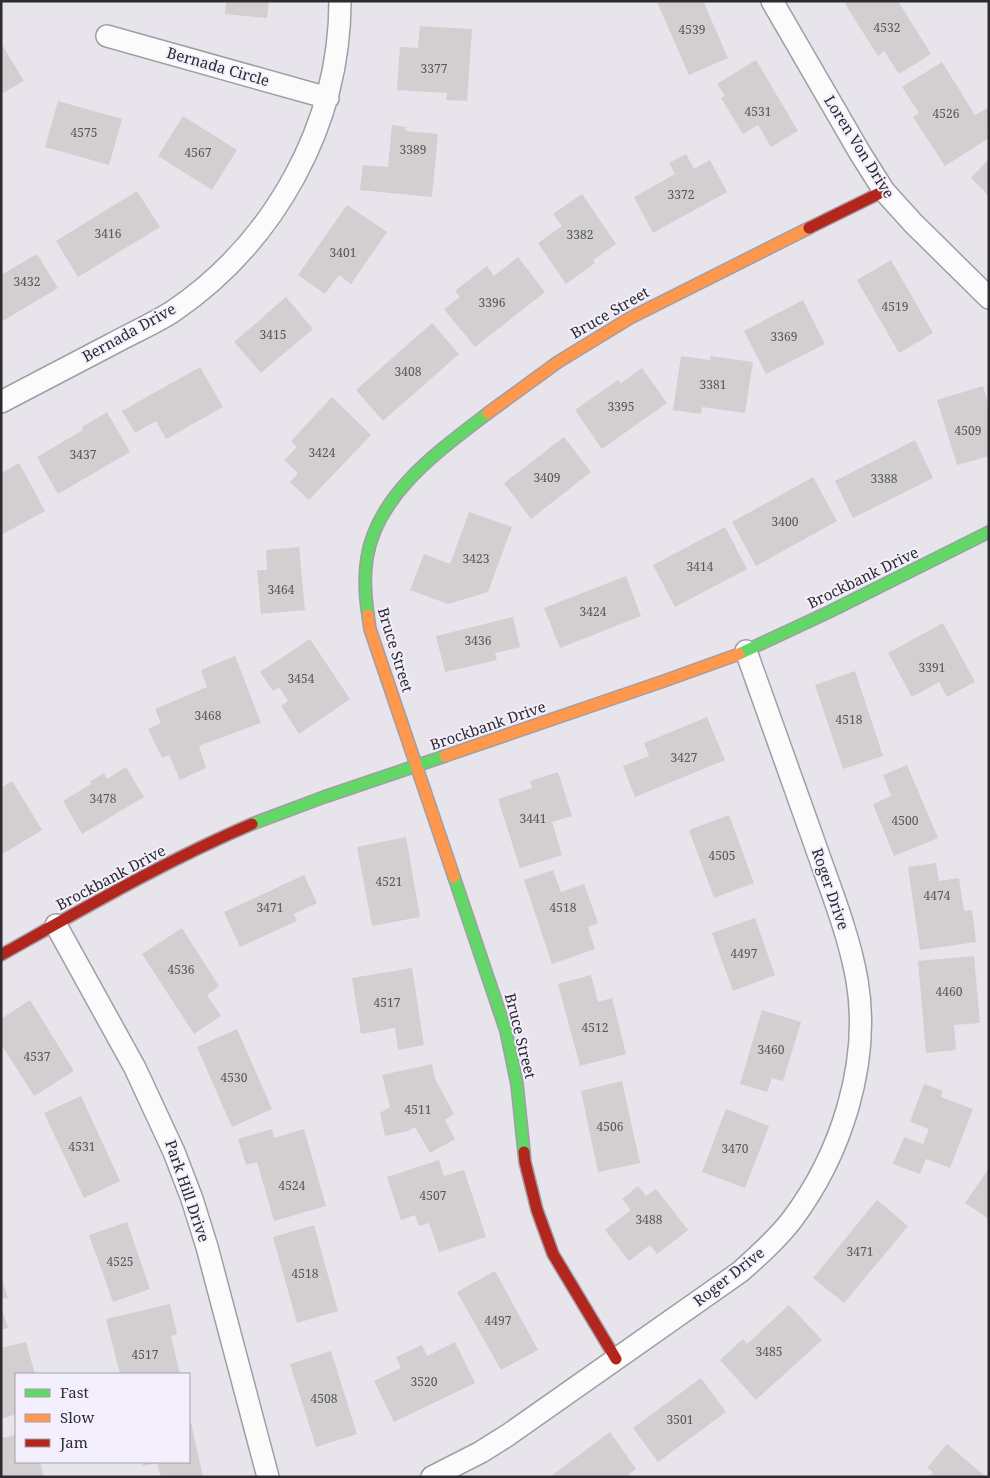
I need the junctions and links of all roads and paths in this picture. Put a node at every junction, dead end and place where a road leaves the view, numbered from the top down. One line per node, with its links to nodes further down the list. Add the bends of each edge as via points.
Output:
1 (340, 1): 4 (street, Bernada Drive, via 338,46)
2 (772, 1): 5 (street, Loren Von Drive)
3 (107, 36): 4 (street, Bernada Circle)
4 (328, 98): 7 (street, Bernada Drive, via 299,169 284,194 266,222 226,267 171,313)
5 (884, 191): 6 (street, Loren Von Drive); 10 (street, Bruce Street, via 658,302 574,352 495,407 426,463 391,501 368,550 364,588 370,629)
6 (989, 298)
7 (1, 402)
8 (989, 532): 9 (street, Brockbank Drive)
9 (746, 650): 10 (street, Brockbank Drive); 13 (street, Roger Drive, via 851,952 857,982 859,1040 851,1096 827,1162 790,1222 740,1272)
10 (417, 766): 11 (street, Brockbank Drive, via 277,814 232,833); 13 (street, Bruce Street, via 506,1031 517,1084 526,1162 537,1210 553,1254)
11 (56, 925): 12 (street, Brockbank Drive); 14 (street, Park Hill Drive, via 135,1068 174,1152 192,1199)
12 (1, 955)
13 (616, 1359): 15 (street, Roger Drive, via 508,1435)
14 (268, 1477)
15 (432, 1477)

